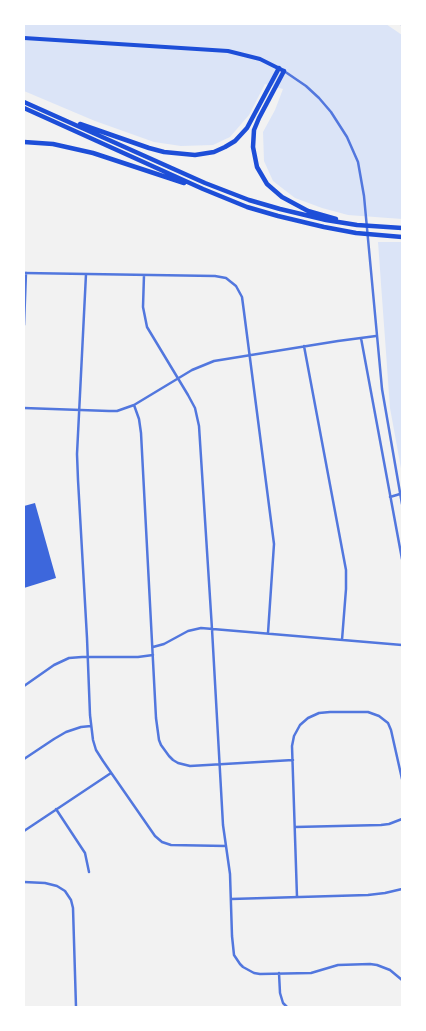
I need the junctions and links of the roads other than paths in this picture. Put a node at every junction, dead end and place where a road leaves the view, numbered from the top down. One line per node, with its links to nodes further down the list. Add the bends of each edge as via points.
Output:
1 (24, 38): 2 (main road, via 228,51)
2 (282, 69): 5 (highway, via 244,132 230,144 207,153 157,150); 8 (highway, via 254,130 254,154 260,174 272,189 293,204); 15 (street, via 299,80 331,112 358,162)
3 (24, 102): 5 (highway)
4 (24, 108): 7 (highway)
5 (52, 114): 8 (highway, via 235,195 294,213)
6 (24, 142): 7 (highway, via 53,144 93,153)
7 (218, 195): 10 (highway, via 262,212 309,224)
8 (357, 225): 9 (highway)
9 (402, 228)
10 (402, 237)
11 (25, 273): 12 (street); 14 (street)
12 (86, 274): 13 (street); 22 (street)
13 (144, 275): 18 (street, via 215,276 233,283 242,297); 19 (street, via 145,320)
14 (24, 325)
15 (376, 336): 16 (street); 23 (street)
16 (361, 338): 17 (street); 24 (street)
17 (304, 346): 18 (street); 29 (street, via 346,570)
18 (250, 355): 19 (street, via 210,362); 28 (street, via 274,544)
19 (178, 379): 20 (street); 27 (street, via 192,401 199,426)
20 (134, 405): 22 (street, via 117,411); 31 (street, via 139,419)
21 (24, 408): 22 (street)
22 (80, 410): 33 (street, via 78,480)
23 (400, 494): 24 (street); 25 (street)
24 (390, 497): 26 (street)
25 (402, 504)
26 (402, 559)
27 (212, 629): 28 (street); 31 (street, via 188,630); 38 (street)
28 (268, 633): 29 (street)
29 (342, 640): 30 (street)
30 (402, 645)
31 (153, 647): 32 (street)
32 (153, 655): 33 (street); 38 (street, via 157,729 165,751 184,765)
33 (88, 657): 34 (street, via 60,662); 35 (street)
34 (24, 686)
35 (91, 726): 36 (street, via 66,732); 39 (street, via 94,746)
36 (24, 759)
37 (292, 760): 38 (street); 40 (street, via 294,736 308,718 319,713 368,712 379,716 390,726); 43 (street)
38 (219, 764): 45 (street)
39 (111, 773): 41 (street); 45 (street, via 150,831 162,842 179,846)
40 (402, 779)
41 (56, 809): 44 (street); 46 (street, via 85,853)
42 (402, 819): 43 (street, via 381,825)
43 (295, 827): 49 (street)
44 (24, 831)
45 (226, 846): 50 (street)
46 (88, 872)
47 (24, 882): 53 (street, via 57,886 71,900)
48 (402, 889): 49 (street, via 368,895)
49 (297, 897): 50 (street)
50 (231, 899): 51 (street, via 233,948 237,960 254,973)
51 (279, 973): 52 (street, via 311,973 338,965 370,964 390,970); 54 (street, via 280,993)
52 (402, 980)
53 (76, 1007)
54 (287, 1007)

